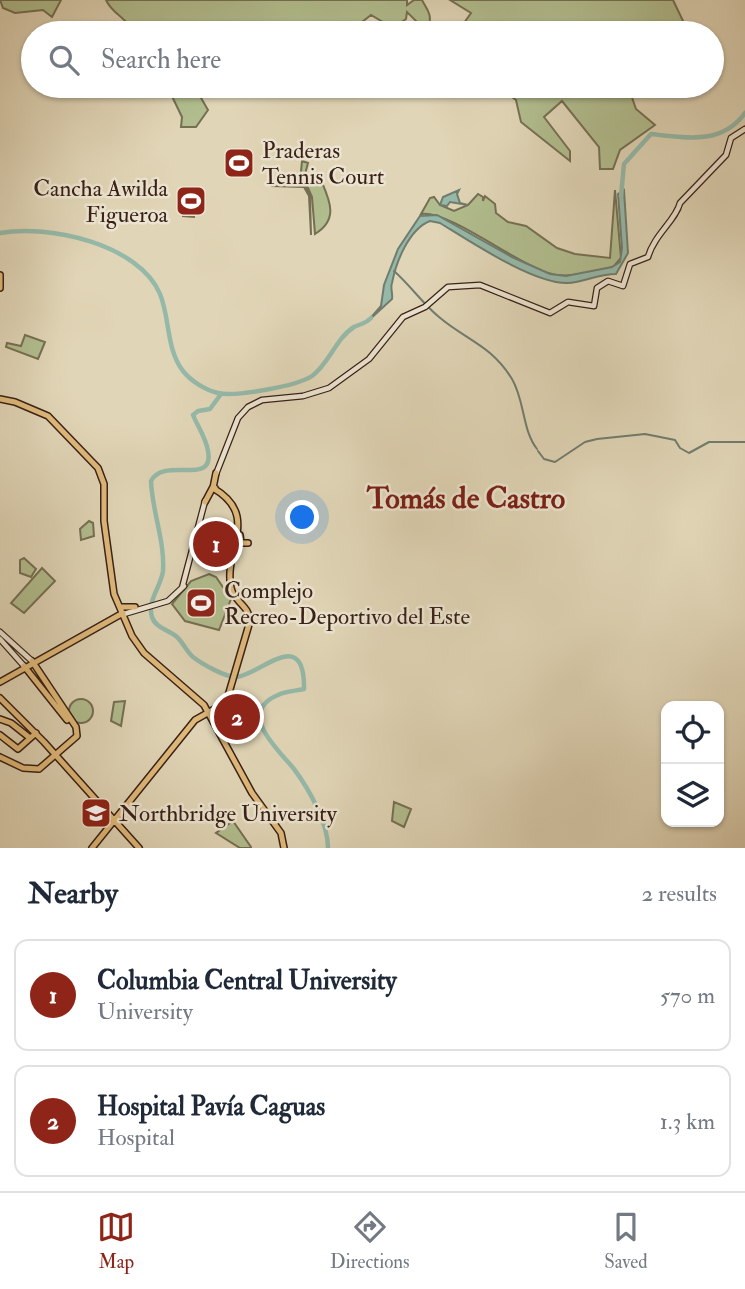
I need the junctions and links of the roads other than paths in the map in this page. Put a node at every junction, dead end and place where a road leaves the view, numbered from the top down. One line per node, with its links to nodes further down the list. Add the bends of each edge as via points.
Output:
1 (745, 129): 5 (main road, via 729,140 726,155 680,203 648,257 630,264 623,286 608,281 597,288 594,306 565,302 550,313 472,284 451,286 403,317 369,359 329,388 254,403 234,428)
2 (0, 275): 3 (main road)
3 (0, 289)
4 (0, 400): 17 (main road, via 48,417 96,467 103,482 113,595)
5 (216, 476): 6 (main road); 8 (main road)
6 (215, 488): 7 (main road); 8 (main road); 9 (main road, via 235,506); 22 (main road, via 237,514 231,585 248,611)
7 (209, 496): 11 (main road)
8 (205, 502): 11 (main road)
9 (240, 535): 10 (main road, via 241,543); 22 (main road, via 233,585 251,612)
10 (248, 543)
11 (195, 548): 12 (main road); 13 (main road)
12 (191, 562): 13 (main road); 14 (main road)
13 (191, 575): 14 (main road)
14 (183, 585): 15 (main road, via 174,598)
15 (148, 605): 16 (main road); 17 (main road)
16 (135, 607): 17 (main road)
17 (122, 612): 18 (main road); 20 (main road); 24 (main road)
18 (127, 629): 20 (main road); 23 (main road)
19 (0, 632): 24 (main road)
20 (134, 640): 23 (main road); 29 (main road)
21 (1, 641): 25 (main road)
22 (246, 642): 29 (main road, via 225,700)
23 (138, 649): 29 (main road)
24 (33, 661): 25 (main road); 28 (main road)
25 (24, 666): 26 (main road); 28 (main road)
26 (0, 682)
27 (0, 698): 31 (main road)
28 (63, 712): 35 (main road, via 75,734)
29 (209, 714): 36 (main road, via 193,724); 39 (main road, via 253,795 281,833)
30 (0, 719): 33 (main road)
31 (36, 733): 33 (main road); 35 (main road)
32 (0, 735): 33 (main road, via 18,749)
33 (30, 738)
34 (0, 755): 35 (main road, via 33,767)
35 (55, 755): 36 (main road)
36 (111, 823): 37 (main road); 38 (main road)
37 (92, 848)
38 (138, 848)
39 (283, 848)

